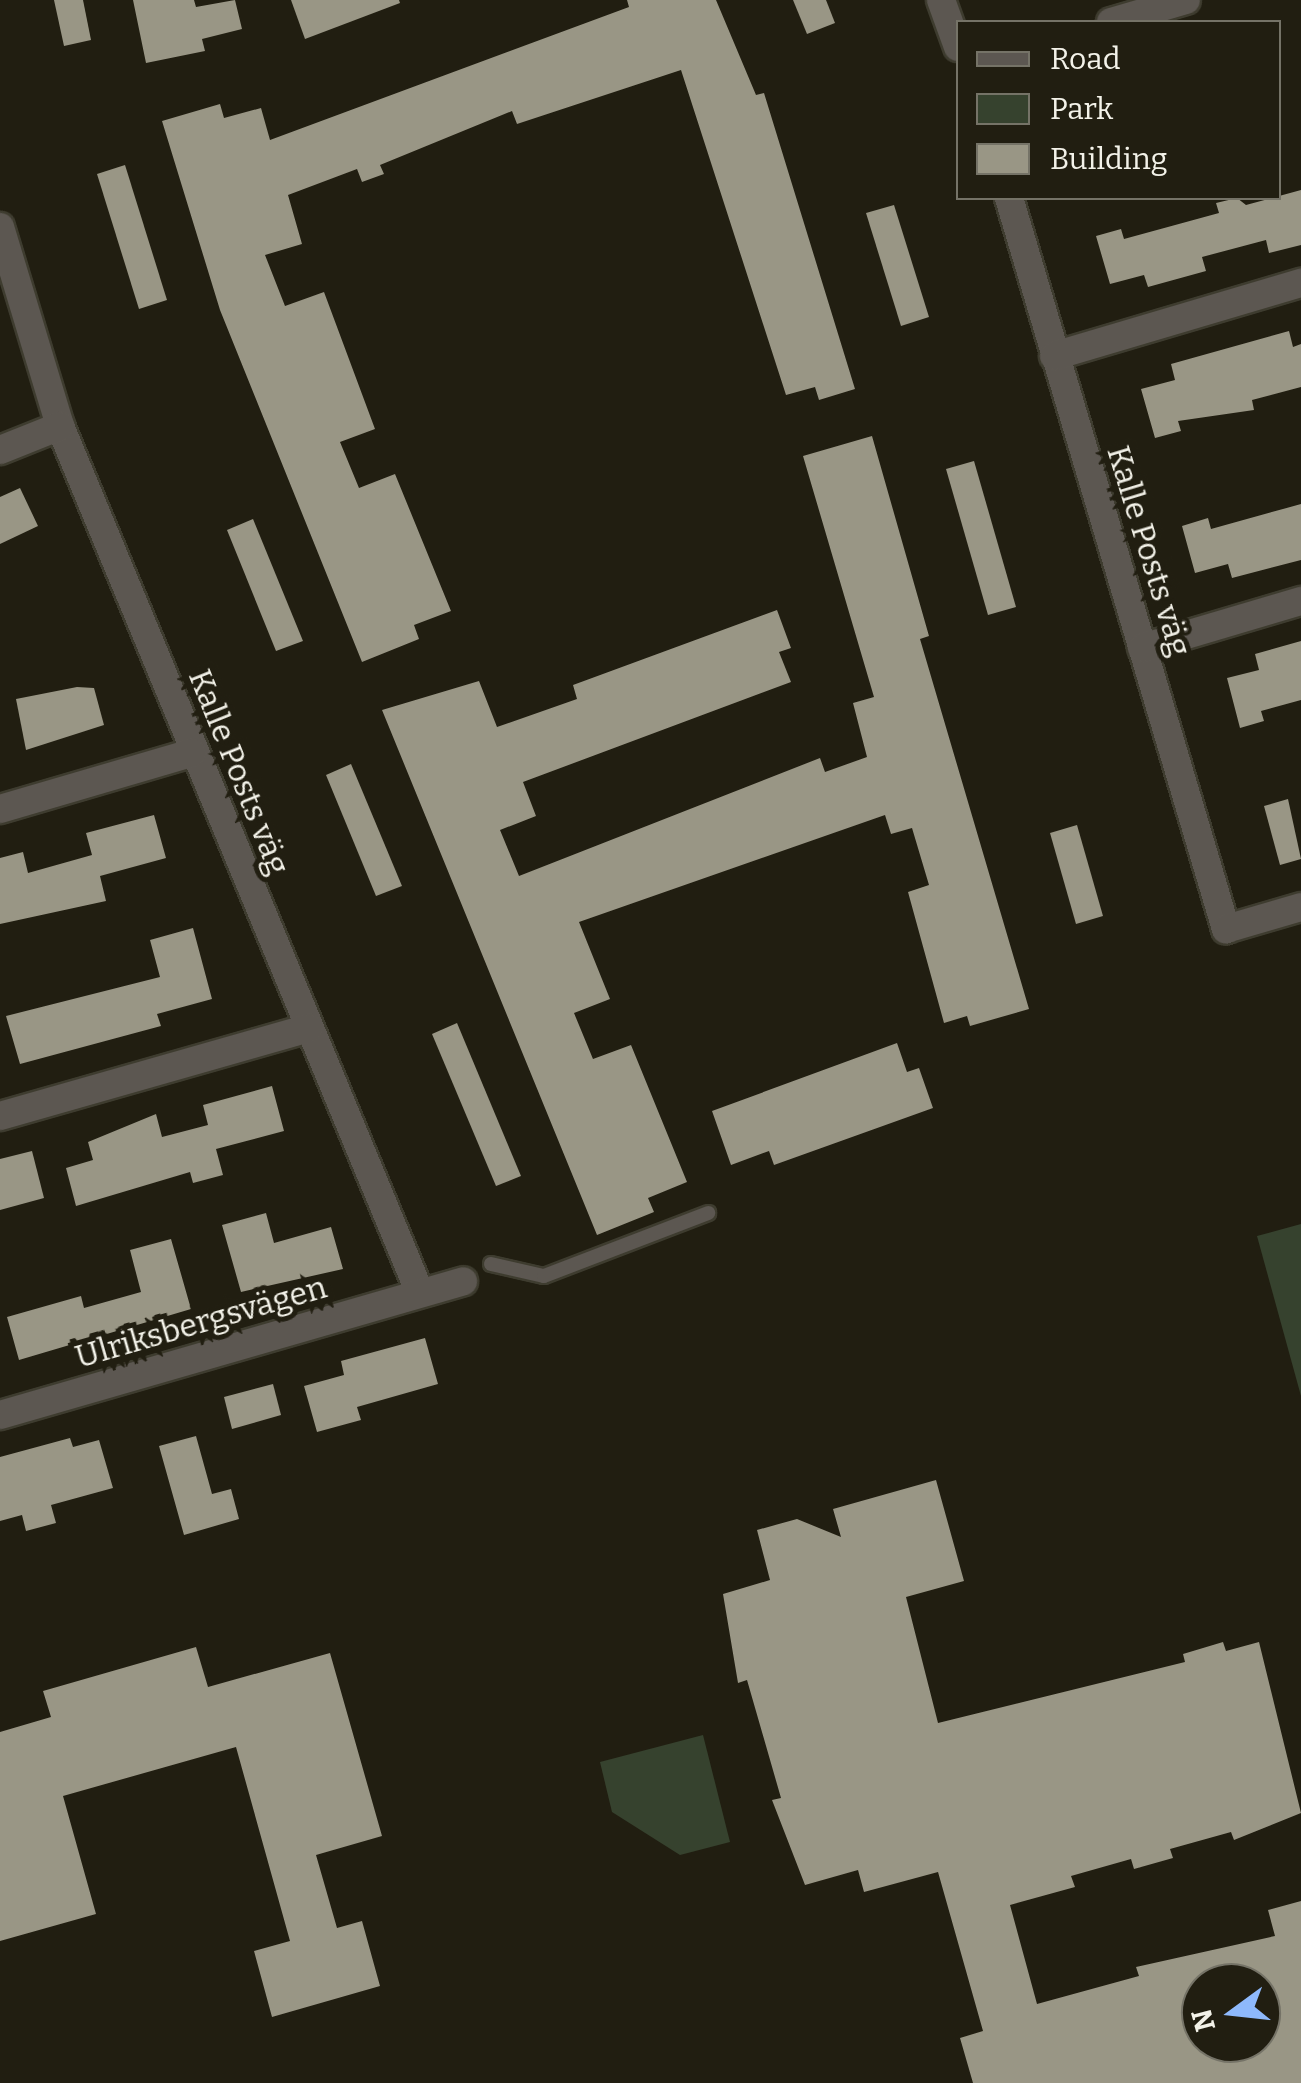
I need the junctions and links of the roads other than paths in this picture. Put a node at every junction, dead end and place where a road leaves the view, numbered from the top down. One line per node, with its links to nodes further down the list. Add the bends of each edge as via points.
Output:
1 (940, 0): 4 (street)
2 (1186, 0): 3 (street)
3 (1118, 20)
4 (956, 42)
5 (1010, 200): 8 (street, Kalle Posts väg)
6 (0, 227): 9 (street, Kalle Posts väg)
7 (1301, 284): 8 (street)
8 (1054, 356): 12 (street, Kalle Posts väg)
9 (60, 426): 10 (street); 13 (street, Kalle Posts väg)
10 (0, 450)
11 (1301, 601): 12 (street)
12 (1142, 648): 15 (street, Kalle Posts väg, via 1225,924)
13 (192, 753): 14 (street); 16 (street, Kalle Posts väg)
14 (0, 809)
15 (1301, 907)
16 (309, 1028): 17 (street); 21 (street, Kalle Posts väg)
17 (0, 1116)
18 (708, 1214): 19 (lane, via 544,1276)
19 (491, 1264)
20 (463, 1281): 21 (street)
21 (420, 1293): 22 (street, Ulriksbergsvägen)
22 (0, 1415)

